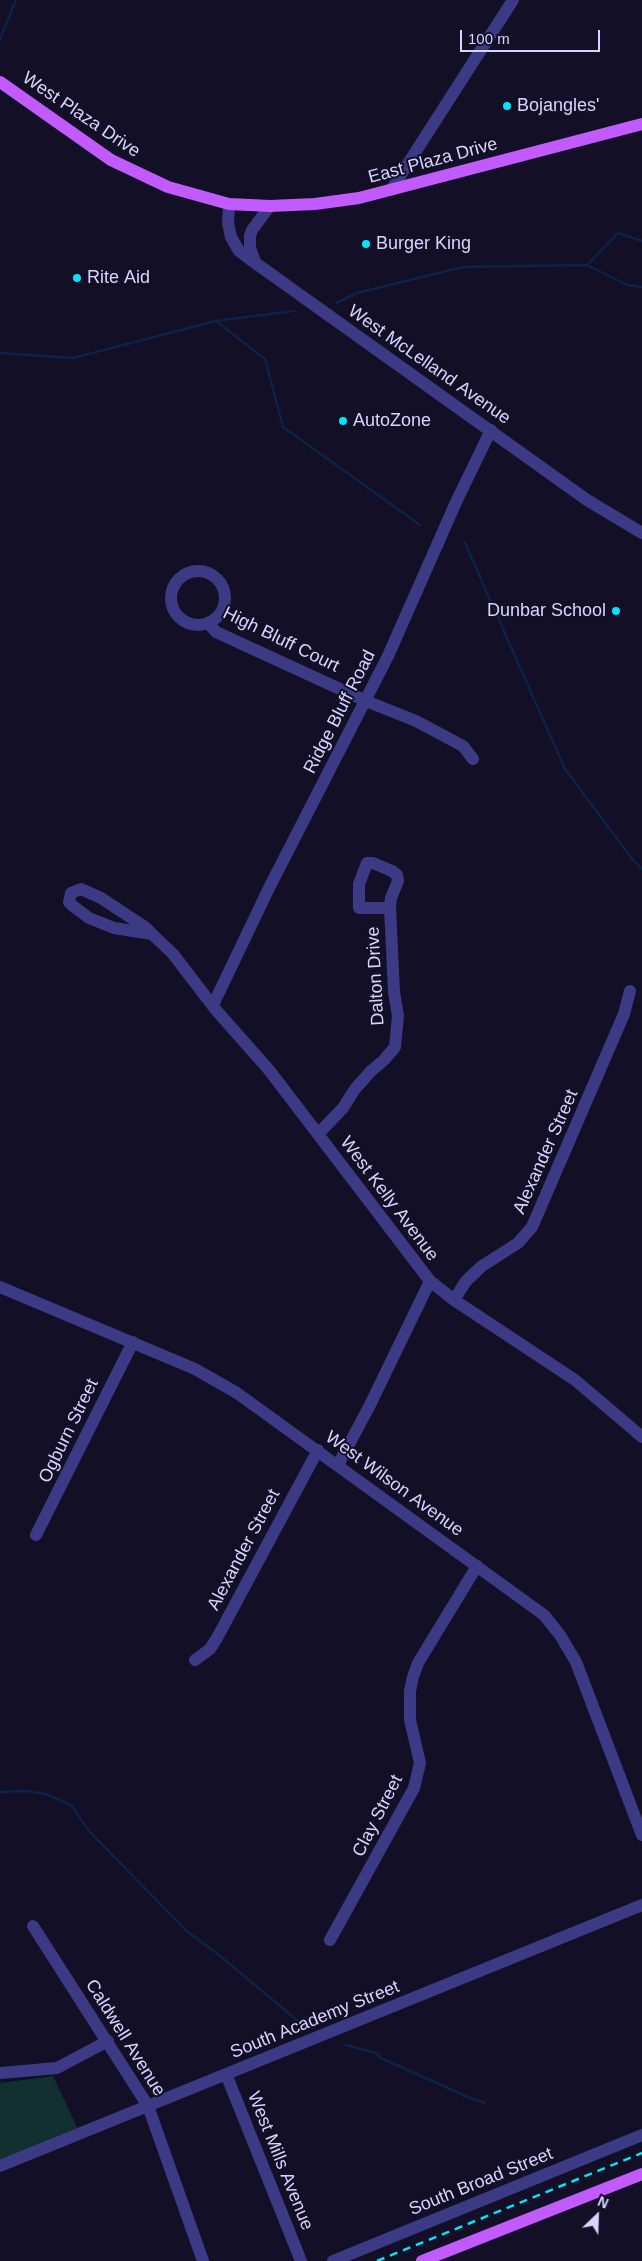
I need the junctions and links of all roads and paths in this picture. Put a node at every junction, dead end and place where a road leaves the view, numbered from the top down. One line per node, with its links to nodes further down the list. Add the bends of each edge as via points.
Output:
1 (513, 0): 4 (street)
2 (0, 82): 5 (main road, West Plaza Drive, via 111,160 168,187)
3 (642, 124): 4 (main road, East Plaza Drive)
4 (391, 190): 6 (main road, East Plaza Drive, via 324,203)
5 (229, 204): 6 (main road, East Plaza Drive); 7 (street, West McLelland Avenue, via 229,229 234,244)
6 (270, 206): 7 (street, via 250,236 250,248)
7 (256, 264): 8 (street, West McLelland Avenue)
8 (491, 430): 9 (street, West McLelland Avenue, via 587,500); 11 (street, Ridge Bluff Road)
9 (642, 533)
10 (208, 623): 10 (street, High Bluff Court, via 223,609 223,588 208,574 188,573 173,588 173,608 188,623); 11 (street, High Bluff Court, via 216,632)
11 (366, 701): 12 (street, High Bluff Court, via 416,721 463,746); 16 (street, Ridge Bluff Road, via 269,888)
12 (473, 759)
13 (390, 908): 17 (street, Dalton Drive, via 398,1016 394,1047)
14 (152, 934): 14 (street, West Kelly Avenue, via 92,894 81,889 71,893 70,902 89,918 114,928); 16 (street, West Kelly Avenue, via 173,954)
15 (630, 991): 20 (street, Alexander Street, via 624,1014 532,1227 518,1243 482,1266 466,1281)
16 (213, 1005): 17 (street, West Kelly Avenue)
17 (318, 1134): 18 (street, West Kelly Avenue)
18 (430, 1282): 20 (street, West Kelly Avenue); 24 (street)
19 (0, 1287): 21 (street, West Wilson Avenue)
20 (454, 1300): 22 (street, West Kelly Avenue, via 575,1380)
21 (132, 1342): 23 (street, West Wilson Avenue, via 237,1393); 25 (street, Ogburn Street)
22 (642, 1437)
23 (318, 1450): 24 (street, West Wilson Avenue); 27 (street, Alexander Street, via 218,1638)
24 (338, 1465): 26 (street, West Wilson Avenue)
25 (36, 1535)
26 (477, 1566): 28 (street, West Wilson Avenue, via 544,1615 576,1662); 31 (street, Clay Street, via 418,1663 413,1677 410,1720 420,1762 414,1788)
27 (195, 1660)
28 (642, 1835)
29 (642, 1905): 34 (street, South Academy Street)
30 (33, 1926): 32 (street, Caldwell Avenue)
31 (330, 1940)
32 (108, 2041): 33 (street, via 57,2068); 35 (street, Caldwell Avenue)
33 (0, 2073)
34 (226, 2074): 35 (street, South Academy Street); 40 (street, West Mills Avenue)
35 (148, 2106): 37 (street, South Academy Street); 39 (street, Caldwell Avenue)
36 (642, 2135): 41 (street, South Broad Street)
37 (0, 2166)
38 (642, 2174): 42 (main road)
39 (203, 2261)
40 (301, 2261)
41 (333, 2261)
42 (422, 2261)

